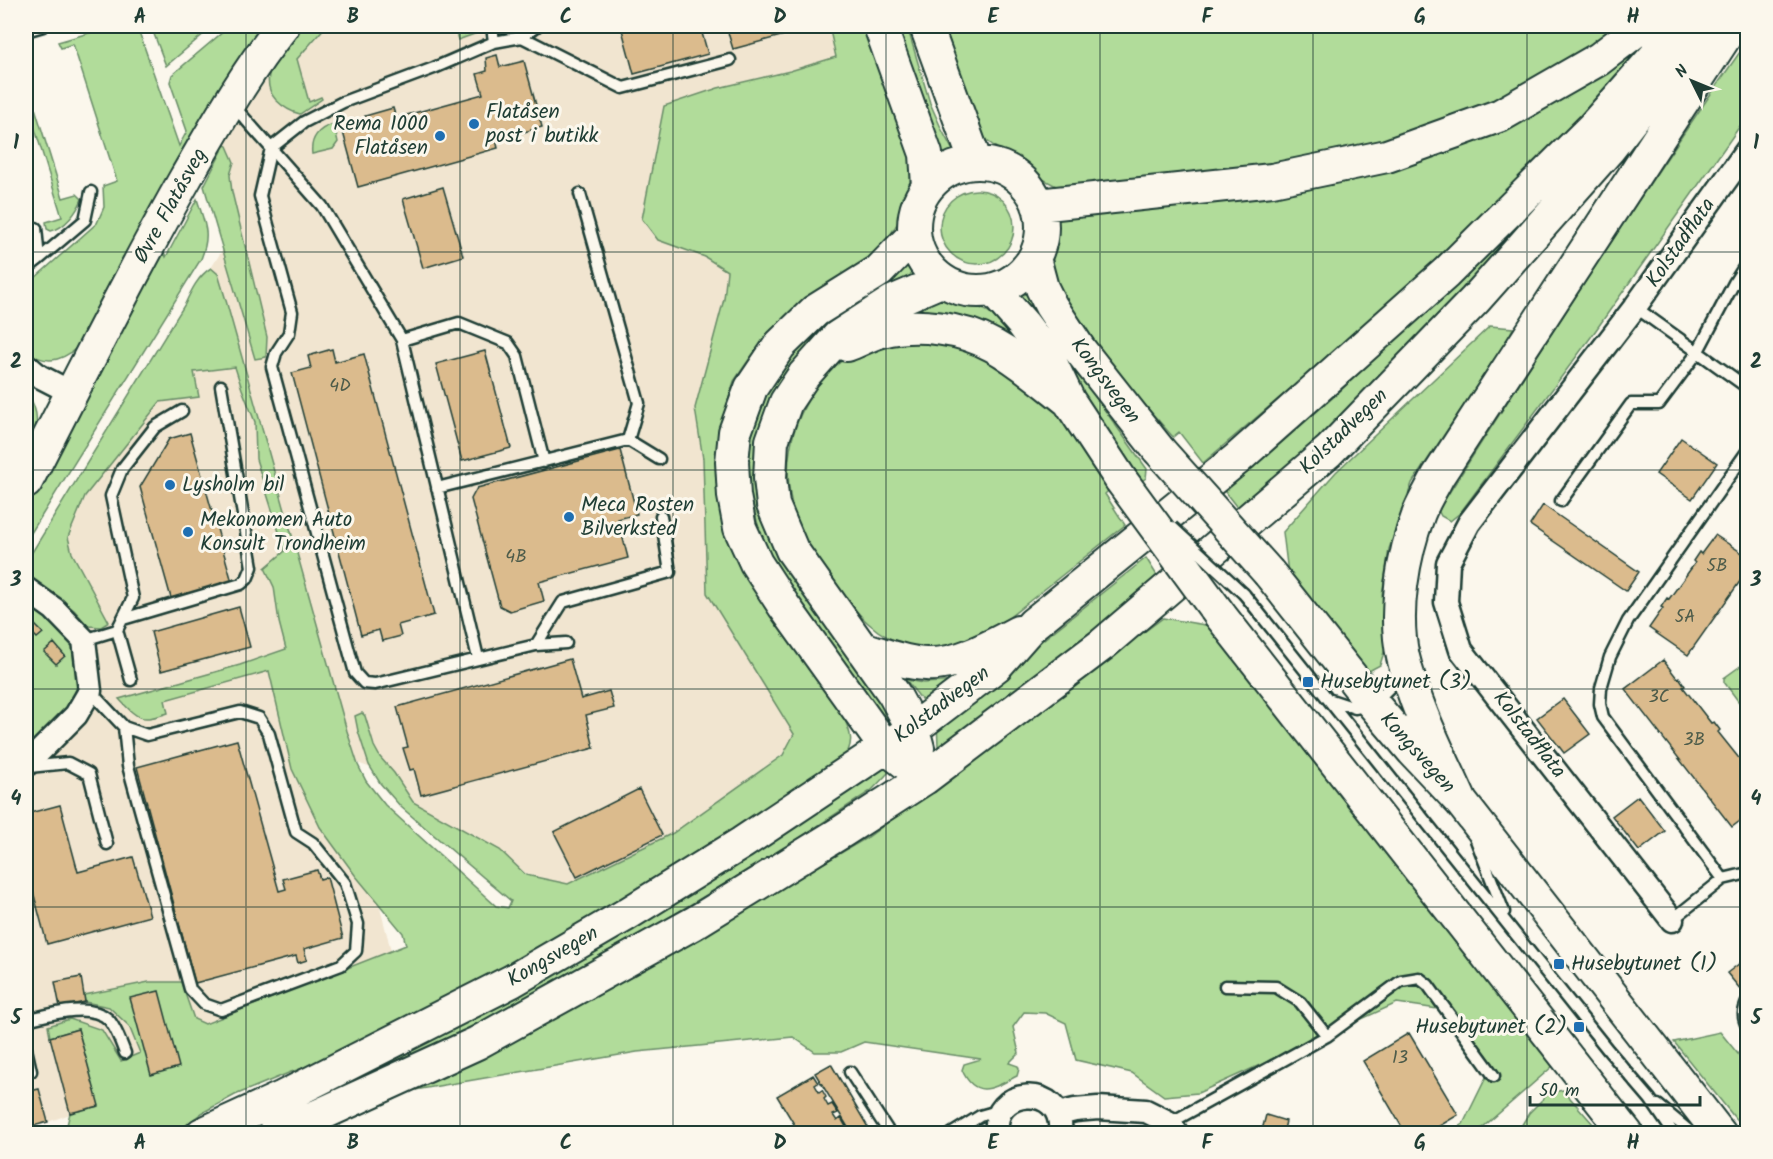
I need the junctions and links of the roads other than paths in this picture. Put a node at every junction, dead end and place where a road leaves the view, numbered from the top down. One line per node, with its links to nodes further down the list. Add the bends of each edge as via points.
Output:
1 (43, 26): 11 (lane)
2 (283, 26): 15 (street, Øvre Flatåsveg)
3 (492, 26): 13 (lane)
4 (537, 26): 12 (lane)
5 (880, 26): 19 (street, via 926,154)
6 (926, 26): 18 (street)
7 (1642, 26): 22 (street, via 1599,59 1501,115 1387,156 1272,180)
8 (1682, 26): 53 (street, Kolstadvegen, via 1593,127 1446,273 1237,459)
9 (1705, 26): 69 (street, Kolstadvegen, via 1609,149 1475,300 1329,451 1103,644)
10 (1732, 26): 59 (street, via 1438,476 1419,513 1403,566)
11 (26, 31)
12 (522, 37): 13 (lane); 14 (lane, via 624,88)
13 (494, 42): 16 (lane, via 343,102 304,122)
14 (730, 60)
15 (222, 115): 16 (lane); 38 (street, Øvre Flatåsveg, via 156,230)
16 (271, 148): 32 (lane, via 322,206); 60 (lane, via 260,196 292,312 289,333 272,367 355,673 364,683 375,684)
17 (1748, 149): 31 (street, Kolstadflata)
18 (976, 163): 19 (street, via 949,169); 22 (street, via 1002,168 1024,183)
19 (928, 186): 24 (street, via 916,209)
20 (91, 192): 26 (lane, via 85,219)
21 (580, 194): 41 (lane, via 639,403)
22 (1038, 205): 25 (street, via 1042,232)
23 (36, 228): 26 (lane)
24 (913, 236): 29 (street, via 922,261); 67 (street, via 879,271 815,311 780,345 751,388 735,432 732,462 740,528 756,562)
25 (1034, 258): 30 (street, via 1017,279); 64 (street, Kongsvegen, bridge, via 1042,288 1080,350 1158,449 1269,573)
26 (39, 259): 28 (lane)
27 (1748, 261): 33 (lane)
28 (26, 269)
29 (941, 281): 30 (street, via 966,291); 34 (street, via 892,302 838,337)
30 (993, 290): 39 (street, Kongsvegen, via 1048,357)
31 (1635, 307): 33 (lane, Kolstadflata); 74 (street, Kolstadflata, via 1468,523 1448,563 1446,602 1461,650)
32 (402, 340): 44 (lane, via 459,323 508,343 517,356); 48 (lane)
33 (1697, 353): 37 (lane, Kolstadflata); 49 (lane, via 1659,404 1631,404)
34 (824, 354): 39 (street, via 882,331 917,327 953,330 993,345); 58 (street, via 786,402 772,441 773,505 792,550)
35 (26, 365): 38 (street)
36 (221, 386): 52 (lane, via 252,567 247,579)
37 (1748, 388)
38 (72, 393): 47 (street, Øvre Flatåsveg)
39 (1069, 401): 46 (street)
40 (182, 411): 52 (lane, via 155,427 122,469 111,496 133,598)
41 (628, 440): 43 (lane); 44 (lane)
42 (1748, 450): 45 (lane)
43 (659, 459)
44 (544, 462): 48 (lane)
45 (1743, 467): 73 (lane, via 1628,621 1610,657 1600,704 1604,717)
46 (1121, 480): 63 (lane, bridge, via 1244,594); 95 (street, bridge, via 1220,615)
47 (26, 482)
48 (438, 488): 60 (lane)
49 (1561, 501)
50 (661, 516): 57 (lane, via 670,572 563,602)
51 (26, 590): 55 (street, via 54,609)
52 (123, 619): 54 (lane)
53 (1033, 624): 58 (street, via 992,646 944,663 902,660); 66 (street, Kolstadvegen, via 996,666)
54 (117, 630): 55 (lane); 61 (lane)
55 (84, 640): 62 (street)
56 (566, 643): 57 (lane)
57 (536, 645): 60 (lane)
58 (862, 648): 66 (street)
59 (1403, 656): 64 (lane, via 1393,684); 70 (street, via 1418,704)
60 (478, 658)
61 (131, 681)
62 (90, 691): 65 (lane); 68 (street, via 76,715)
63 (1328, 699): 64 (lane, via 1355,708); 75 (lane)
64 (1373, 704): 70 (street, Kongsvegen)
65 (124, 727): 65 (lane, via 147,735 240,712 259,718 270,734 296,832 313,843 345,883 358,924 356,951 341,965 221,1010 204,1004 190,989 128,766)
66 (913, 729): 67 (street, Kolstadvegen); 69 (street)
67 (885, 747): 69 (street); 90 (street, Kongsvegen, via 742,843 512,981)
68 (26, 766): 71 (lane, via 68,763 88,774)
69 (925, 778): 91 (street, Kongsvegen, via 694,923 477,1043)
70 (1461, 802): 75 (lane); 98 (street, Kongsvegen)
71 (107, 844)
72 (1748, 873): 73 (lane, Kolstadflata)
73 (1723, 879): 74 (lane, Kolstadflata)
74 (1672, 920)
75 (1508, 923): 86 (lane)
76 (1225, 986): 80 (lane, via 1276,987 1300,1002)
77 (1748, 1000): 79 (lane, via 1743,1011)
78 (26, 1020): 82 (lane, via 94,1012 108,1020)
79 (1748, 1028)
80 (1327, 1036): 85 (lane, via 1401,981 1419,978); 89 (lane)
81 (26, 1049): 84 (lane, via 31,1071)
82 (125, 1053)
83 (850, 1072): 92 (lane)
84 (26, 1073)
85 (1494, 1076)
86 (1650, 1099): 96 (lane); 97 (lane)
87 (1002, 1110): 88 (street, via 1020,1096 1032,1095 1051,1104); 93 (lane, via 980,1116); 94 (street)
88 (1059, 1124): 89 (street, via 1075,1110 1098,1108 1146,1111)
89 (1174, 1128)
90 (202, 1134)
91 (274, 1134)
92 (890, 1134)
93 (951, 1134)
94 (998, 1134)
95 (1627, 1134)
96 (1674, 1134)
97 (1693, 1134)
98 (1720, 1134)

